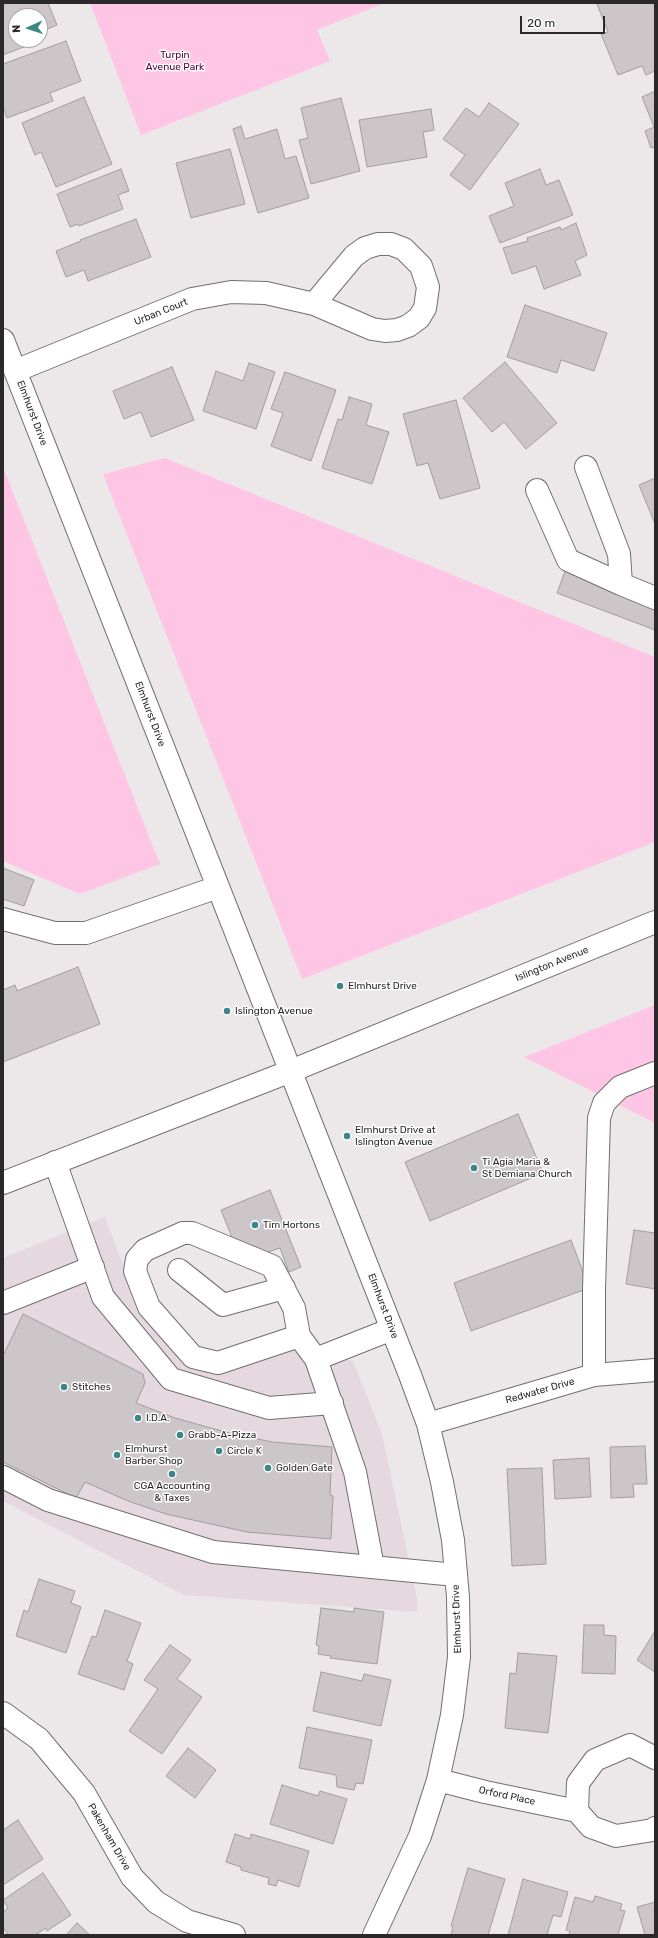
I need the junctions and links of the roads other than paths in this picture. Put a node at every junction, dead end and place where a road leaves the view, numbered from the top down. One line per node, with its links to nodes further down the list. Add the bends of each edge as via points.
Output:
1 (314, 304): 1 (street, Urban Court, via 372,329 397,330 419,318 425,308 428,287 421,266 404,249 391,244 378,244 365,248 354,256); 3 (street, Urban Court, via 266,293 213,294 192,299)
2 (3, 340): 3 (street, Elmhurst Drive)
3 (15, 370): 8 (street, Elmhurst Drive)
4 (586, 467): 6 (street, via 619,554)
5 (537, 490): 6 (street, via 568,560)
6 (621, 584): 7 (street)
7 (655, 598)
8 (218, 887): 9 (street, via 86,933 55,933); 11 (street, Elmhurst Drive)
9 (3, 919)
10 (655, 922): 11 (street, Islington Avenue)
11 (291, 1071): 13 (street, Islington Avenue); 19 (street, Elmhurst Drive)
12 (655, 1073): 23 (street, via 620,1087 604,1102 599,1118)
13 (55, 1162): 14 (street, Islington Avenue); 15 (street)
14 (3, 1183)
15 (93, 1267): 18 (street); 24 (street, via 103,1297 171,1379 269,1408)
16 (179, 1270): 17 (street, via 223,1305)
17 (284, 1288): 20 (street, via 294,1308); 20 (street, via 272,1266 192,1233 183,1234 145,1250 137,1259 135,1271 149,1307 193,1357 218,1363)
18 (3, 1303)
19 (392, 1329): 21 (street); 25 (street, Elmhurst Drive)
20 (299, 1336): 21 (street)
21 (316, 1359): 24 (street)
22 (655, 1370): 23 (street, Redwater Drive)
23 (594, 1375): 25 (street, Redwater Drive)
24 (332, 1403): 27 (street, via 355,1472)
25 (428, 1424): 28 (street, Elmhurst Drive, via 451,1533)
26 (3, 1477): 27 (street, via 48,1500 213,1552)
27 (373, 1567): 28 (street)
28 (456, 1575): 31 (street, Elmhurst Drive, via 459,1657 452,1715)
29 (3, 1713): 34 (street, Pakenham Drive, via 39,1739 84,1792 132,1877 156,1902 187,1921)
30 (655, 1758): 32 (street, via 630,1745 595,1760 578,1783)
31 (438, 1780): 32 (street, Orford Place); 35 (street, Elmhurst Drive, via 420,1836)
32 (577, 1810): 33 (street, via 591,1827 616,1836)
33 (655, 1828)
34 (234, 1935)
35 (374, 1935)

